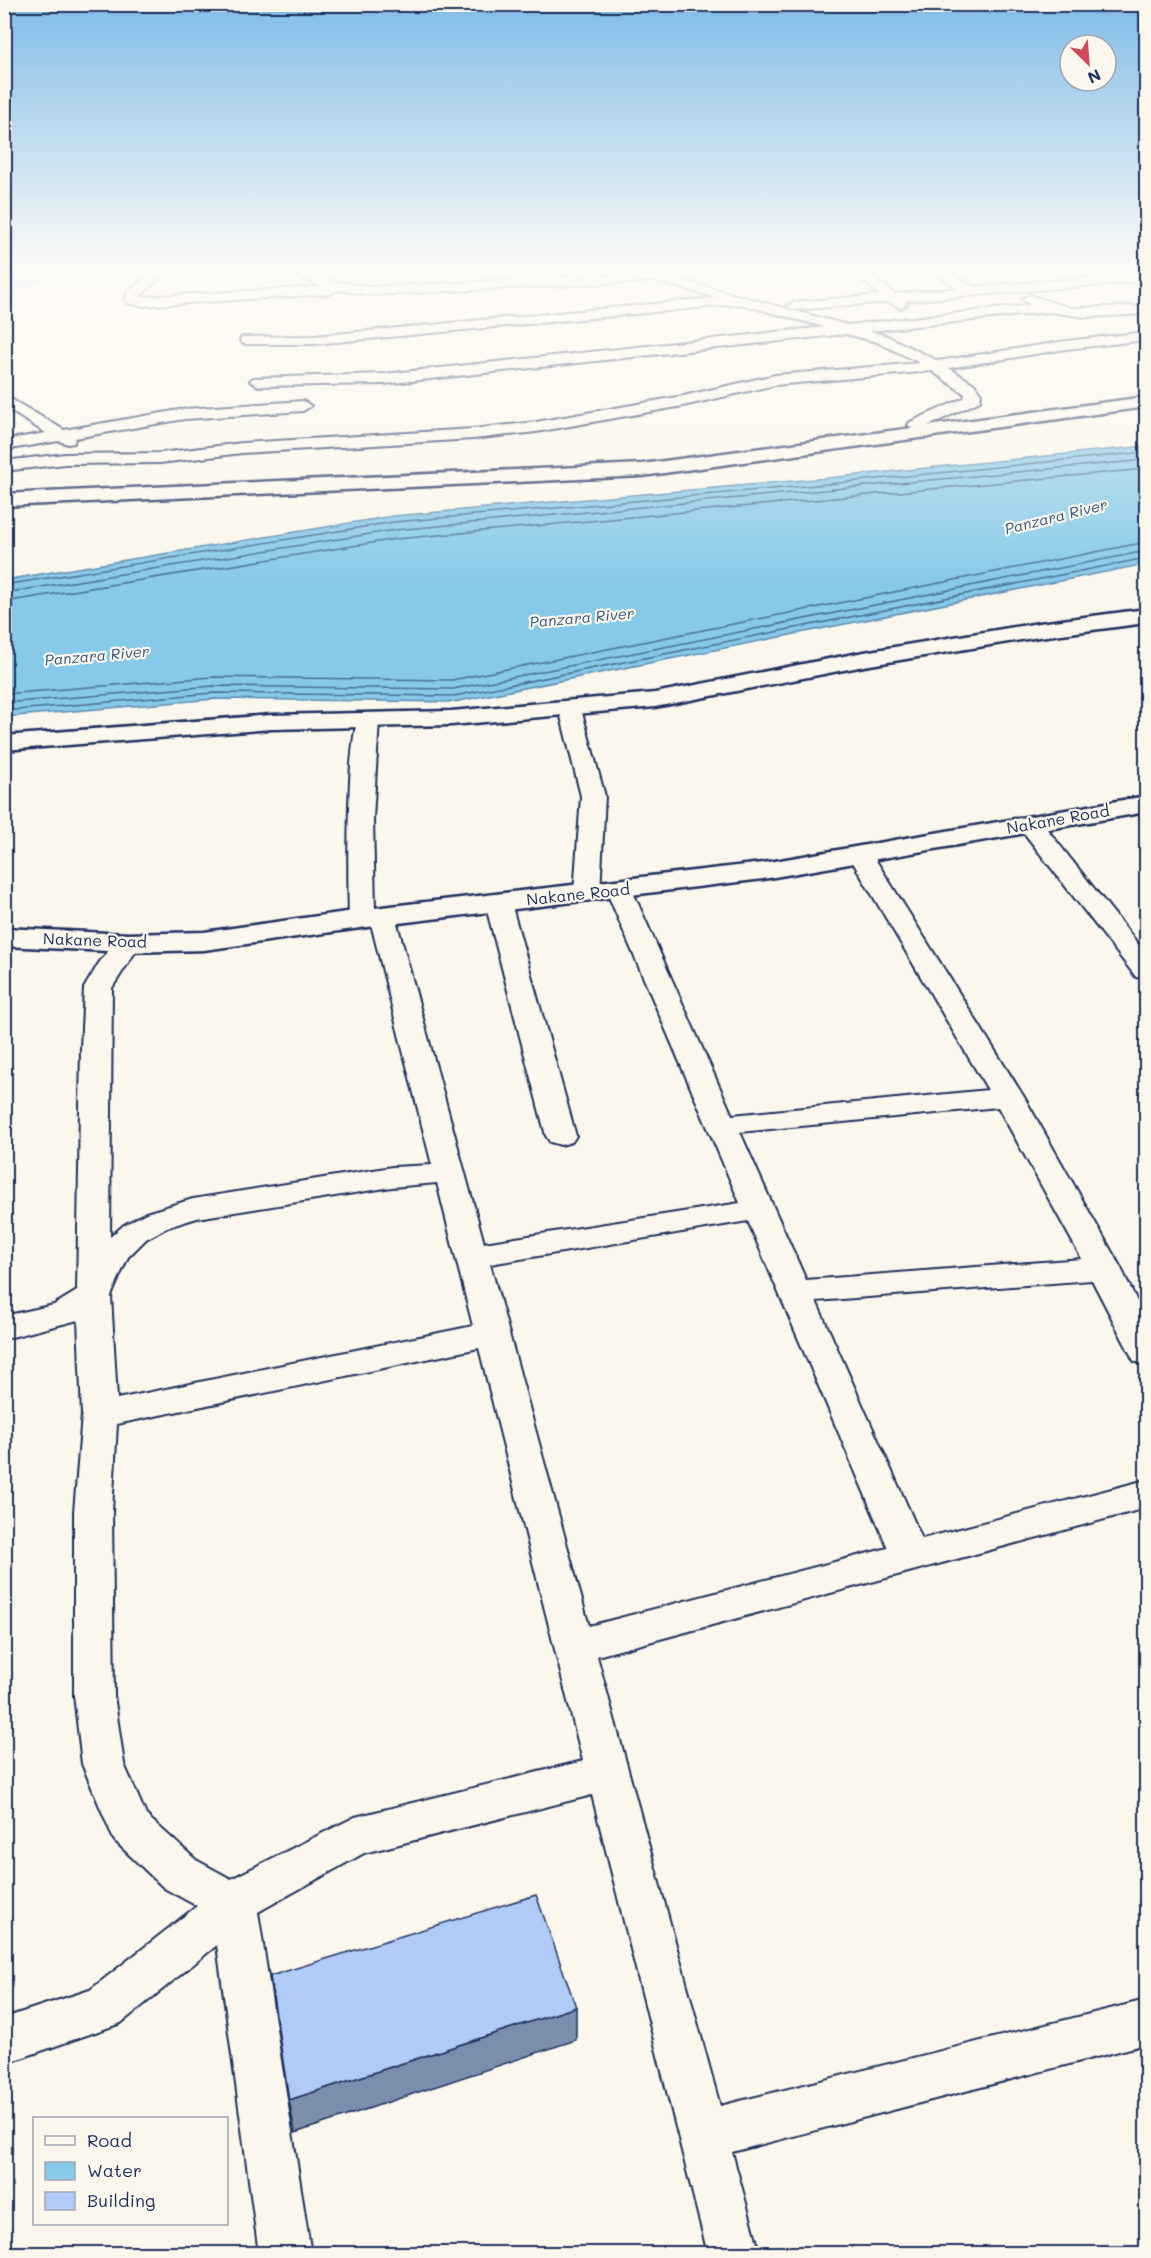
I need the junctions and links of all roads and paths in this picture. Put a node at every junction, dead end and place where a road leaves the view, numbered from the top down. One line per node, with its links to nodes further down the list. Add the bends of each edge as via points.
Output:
1 (425, 374): 4 (street)
2 (847, 374): 12 (street, via 748,384 683,400 526,428 242,448 160,458)
3 (948, 374): 8 (street, via 968,387 972,401)
4 (258, 381)
5 (1144, 396): 8 (street)
6 (5, 400): 9 (street)
7 (303, 405): 9 (street, via 185,414)
8 (921, 429): 14 (street, via 599,463); 15 (street, via 642,470)
9 (61, 434): 10 (street); 12 (street)
10 (4, 447): 11 (street)
11 (65, 459): 12 (street); 13 (street)
12 (94, 459)
13 (4, 466)
14 (4, 489)
15 (4, 500)
16 (1146, 616): 17 (street, via 864,659 655,700)
17 (570, 709): 18 (street); 24 (street, via 593,796)
18 (368, 720): 19 (street, via 271,722); 26 (street, via 359,853)
19 (4, 743)
20 (1146, 804): 21 (street, Nakane Road)
21 (1030, 824): 22 (street, Nakane Road); 29 (street)
22 (860, 854): 23 (street, Nakane Road); 30 (street)
23 (619, 890): 24 (street, Nakane Road); 31 (street)
24 (587, 893): 25 (street, Nakane Road)
25 (498, 903): 26 (street, Nakane Road); 32 (street)
26 (372, 917): 28 (street, Nakane Road, via 204,941); 33 (street)
27 (4, 937): 28 (street, Nakane Road)
28 (128, 943): 38 (street, via 98,987)
29 (1146, 971)
30 (1008, 1097): 31 (street); 36 (street)
31 (721, 1125): 34 (street)
32 (561, 1136)
33 (449, 1173): 35 (street); 38 (street, via 392,1177 193,1209 157,1220 135,1232 114,1252)
34 (757, 1210): 35 (street); 37 (street)
35 (471, 1256): 40 (street)
36 (1105, 1268): 37 (street); 41 (street)
37 (793, 1292): 44 (street)
38 (94, 1296): 39 (street, via 64,1314); 42 (street)
39 (4, 1328)
40 (492, 1334): 42 (street); 45 (street)
41 (1146, 1353)
42 (100, 1414): 47 (street, via 93,1512 94,1695 103,1764 129,1827 180,1874)
43 (1146, 1494): 44 (street)
44 (910, 1555): 45 (street)
45 (574, 1646): 46 (street)
46 (608, 1773): 47 (street, via 356,1836 249,1892); 50 (street)
47 (234, 1904): 49 (street, via 104,2007); 51 (street)
48 (1146, 2022): 50 (street)
49 (4, 2041)
50 (702, 2135): 52 (street)
51 (285, 2253)
52 (734, 2253)

